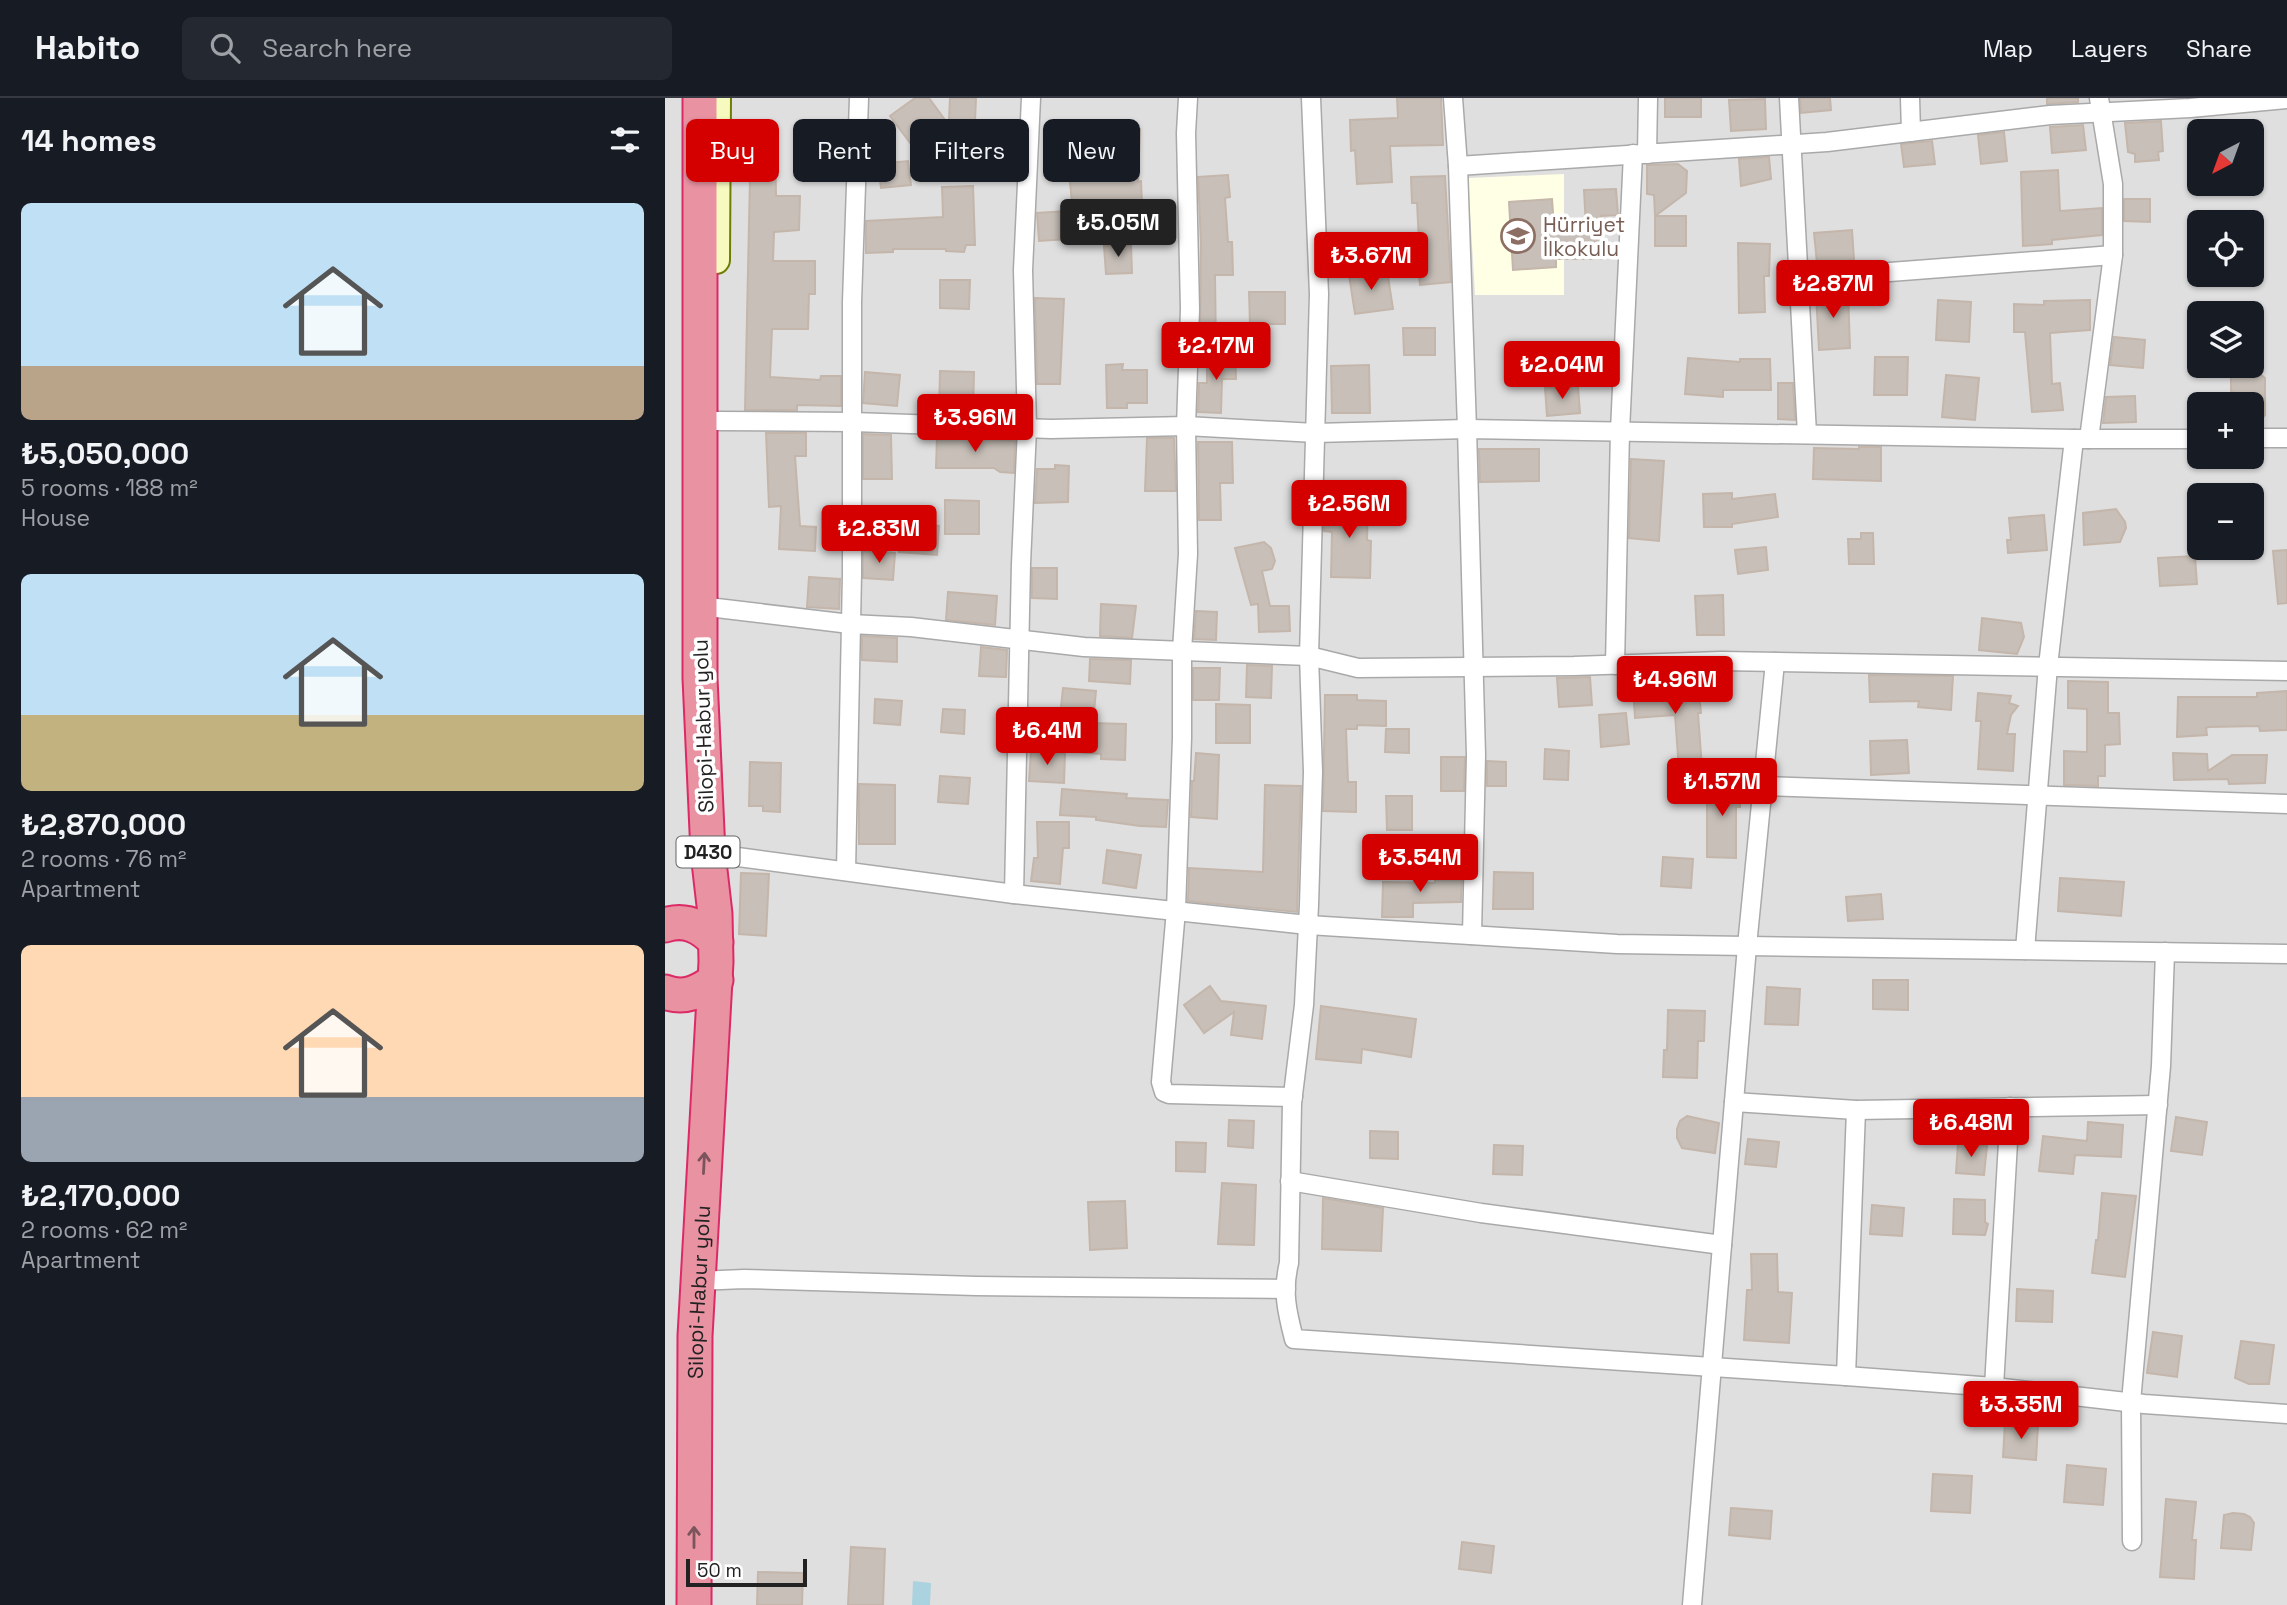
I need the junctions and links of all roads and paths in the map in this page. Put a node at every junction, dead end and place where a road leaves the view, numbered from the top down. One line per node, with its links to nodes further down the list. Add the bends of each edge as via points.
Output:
1 (699, 98): 31 (highway, Silopi-Habur yolu / D430)
2 (717, 98): 19 (street)
3 (859, 98): 20 (street)
4 (1031, 98): 22 (street, via 1023,270)
5 (1188, 98): 21 (street)
6 (1311, 98): 25 (street, via 1319,294)
7 (1453, 98): 16 (street)
8 (1649, 98): 15 (street)
9 (1789, 98): 14 (street)
10 (1910, 98): 13 (street)
11 (2282, 99): 12 (street, via 2190,108)
12 (2100, 104): 13 (street, via 2050,115); 17 (street, via 2113,184)
13 (1911, 132): 14 (street)
14 (1791, 144): 15 (street); 18 (street)
15 (1640, 154): 16 (street); 24 (street)
16 (1458, 166): 23 (street)
17 (2113, 255): 18 (street); 29 (street)
18 (1798, 279): 26 (street)
19 (716, 421): 20 (street); 31 (street)
20 (853, 422): 22 (street); 32 (street)
21 (1186, 426): 22 (street); 25 (street); 34 (street, via 1188,554)
22 (1027, 428): 33 (street)
23 (1467, 429): 24 (street); 25 (street); 39 (street)
24 (1621, 431): 26 (street); 37 (street)
25 (1315, 433): 35 (street)
26 (1807, 434): 29 (street)
27 (2264, 438): 28 (street)
28 (2287, 438)
29 (2082, 439): 30 (street); 38 (street)
30 (2187, 439)
31 (708, 607): 32 (street); 44 (highway, Silopi-Habur yolu / D430, via 700,678)
32 (850, 624): 33 (street); 45 (street)
33 (1020, 640): 34 (street); 46 (street)
34 (1182, 651): 35 (street); 47 (street)
35 (1309, 656): 39 (street, via 1358,668); 49 (street, via 1313,772)
36 (1775, 662): 37 (street); 38 (street); 41 (street)
37 (1615, 664): 39 (street)
38 (2048, 666): 40 (street); 42 (street)
39 (1474, 667): 50 (street)
40 (2287, 671)
41 (1763, 786): 42 (street); 52 (street)
42 (2038, 797): 43 (street); 53 (street)
43 (2287, 804)
44 (708, 853): 45 (street); 51 (highway, Silopi-Habur yolu / D430)
45 (846, 872): 46 (street)
46 (1014, 894): 47 (street)
47 (1176, 909): 49 (street); 58 (street, via 1161,1082 1164,1092)
48 (665, 925): 51 (highway, via 690,924)
49 (1308, 925): 50 (street); 58 (street)
50 (1472, 935): 52 (street)
51 (716, 942): 56 (highway, Silopi-Habur yolu / D430)
52 (1747, 946): 53 (street); 59 (street)
53 (2025, 950): 54 (street)
54 (2165, 952): 55 (street); 60 (street)
55 (2287, 954)
56 (716, 980): 57 (highway, via 692,994); 65 (highway, Silopi-Habur yolu / D430, one-way to 56)
57 (665, 992)
58 (1293, 1097): 63 (street)
59 (1734, 1102): 62 (street); 64 (street)
60 (2158, 1105): 61 (street); 70 (street)
61 (2010, 1107): 62 (street); 69 (street)
62 (1856, 1110): 68 (street)
63 (1290, 1181): 64 (street, via 1481,1213); 66 (street)
64 (1722, 1245): 67 (street)
65 (698, 1281): 66 (street); 73 (highway, Silopi-Habur yolu / D430, one-way to 65)
66 (1286, 1289): 67 (street, via 1294,1339)
67 (1712, 1366): 68 (street); 74 (street)
68 (1846, 1376): 69 (street)
69 (1994, 1387): 70 (street)
70 (2131, 1402): 71 (street); 72 (street)
71 (2287, 1414)
72 (2132, 1541)
73 (694, 1605)
74 (1692, 1605)

